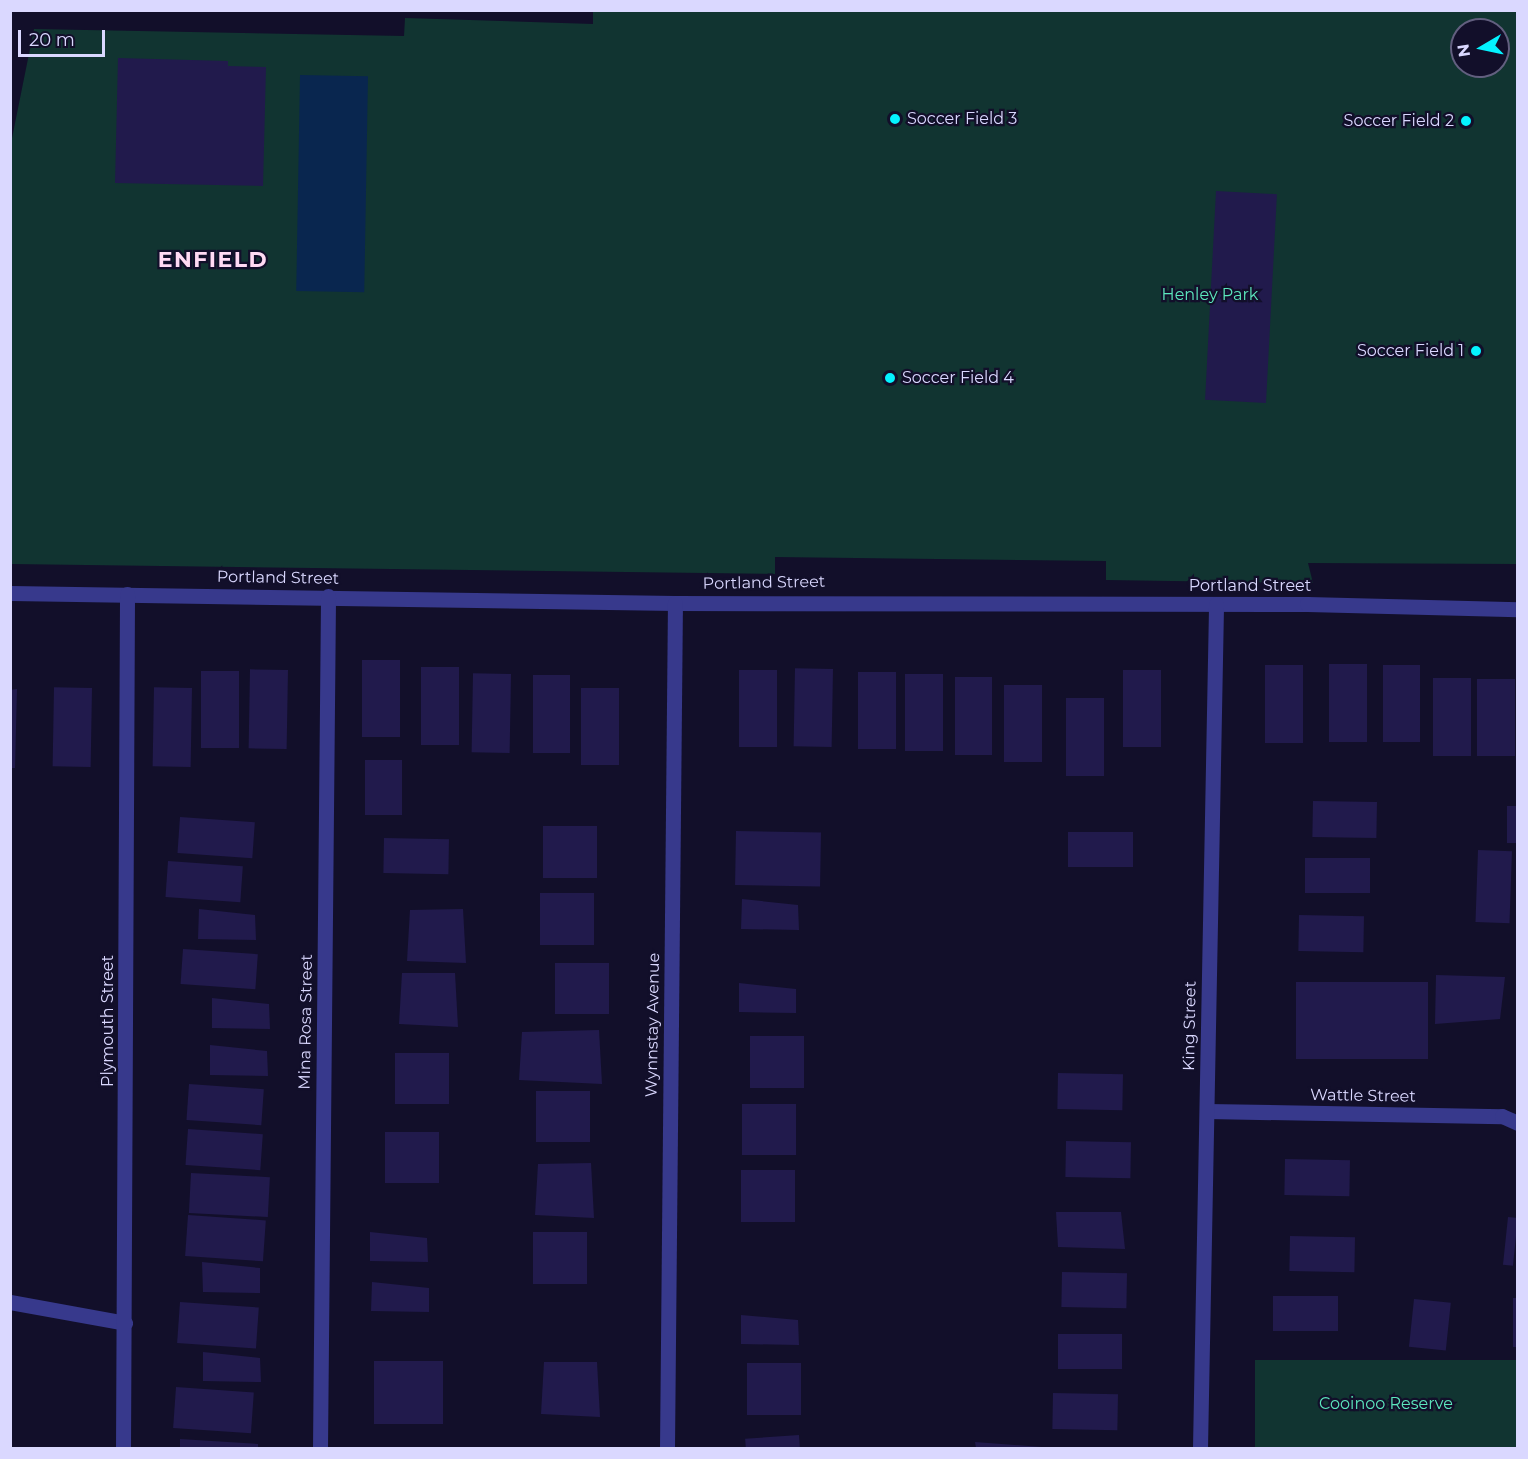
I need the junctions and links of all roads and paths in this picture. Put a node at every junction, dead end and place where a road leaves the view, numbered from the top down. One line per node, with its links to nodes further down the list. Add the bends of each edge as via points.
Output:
1 (10, 593): 2 (street, Portland Street)
2 (128, 594): 3 (street, Portland Street); 10 (street, Plymouth Street)
3 (328, 596): 4 (street, Portland Street); 12 (street, Mina Rosa Street)
4 (675, 603): 5 (street, Portland Street, via 829,600); 13 (street, Wynnstay Avenue)
5 (1216, 604): 6 (street, Portland Street); 7 (street, King Street)
6 (1518, 609)
7 (1207, 1111): 8 (street, Wattle Street, via 1502,1116); 14 (street, King Street)
8 (1518, 1123)
9 (10, 1302): 10 (street)
10 (125, 1323): 11 (street, Plymouth Street)
11 (123, 1449)
12 (320, 1449)
13 (667, 1449)
14 (1200, 1449)

